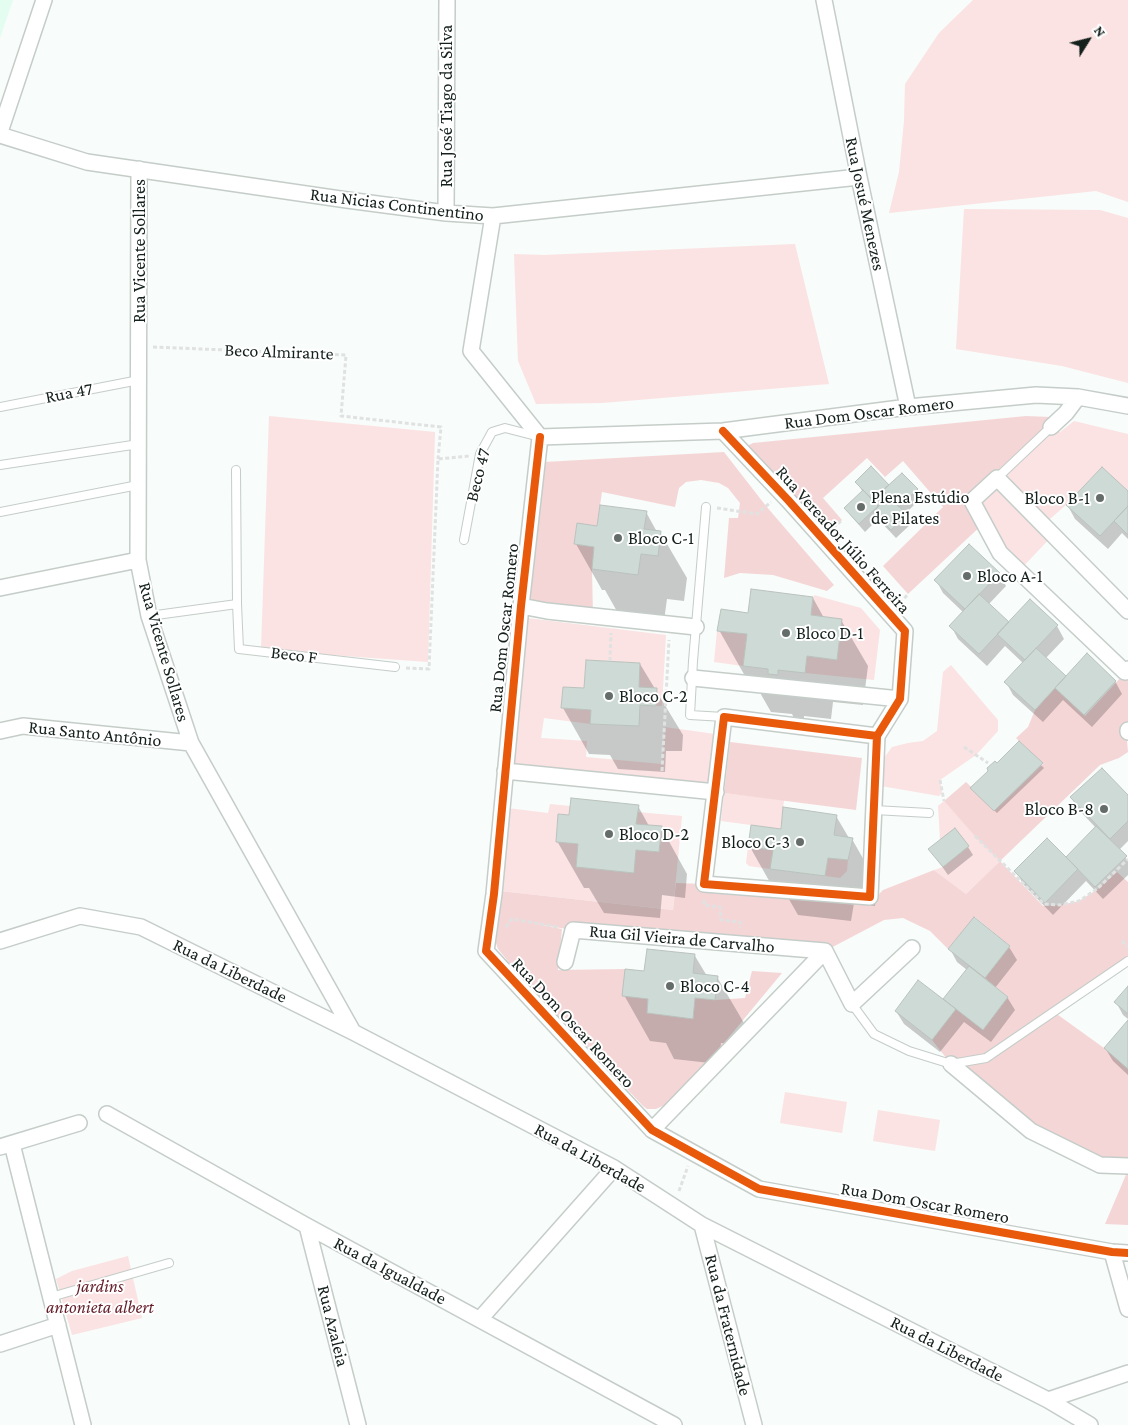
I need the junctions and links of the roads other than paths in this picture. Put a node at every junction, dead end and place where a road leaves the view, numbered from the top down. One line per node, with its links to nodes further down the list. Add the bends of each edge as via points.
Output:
1 (44, 0): 4 (street)
2 (446, 0): 7 (street, Rua José Tiago da Silva)
3 (824, 0): 6 (street, Rua Josué Menezes)
4 (0, 134): 5 (street, Rua Nicias Continentino, via 88,162)
5 (139, 169): 7 (street, Rua Nicias Continentino); 9 (street, Rua Vicente Sollares)
6 (859, 177): 8 (street, Rua Nicias Continentino); 13 (street, Rua Josué Menezes)
7 (446, 213): 8 (street, Rua Nicias Continentino)
8 (493, 216): 16 (street, via 471,351)
9 (139, 380): 11 (lane, Rua 47); 17 (street, Rua Vicente Sollares)
10 (1078, 397): 12 (street, Rua Dom Oscar Romero); 13 (street, Rua Dom Oscar Romero, via 1036,395); 14 (street)
11 (0, 406)
12 (1128, 406)
13 (908, 407): 15 (street, Rua Dom Oscar Romero)
14 (1051, 427): 20 (lane)
15 (723, 431): 16 (street, Rua Dom Oscar Romero); 35 (street, Rua Vereador Júlio Ferreira, via 905,631)
16 (540, 437): 24 (lane, Beco 47, via 505,428 492,432 480,454); 28 (street, Rua Dom Oscar Romero)
17 (139, 444): 18 (lane); 21 (street, Rua Vicente Sollares)
18 (0, 465)
19 (236, 470): 27 (lane, Beco F)
20 (997, 478): 29 (street); 33 (street, via 972,501 1000,553 1125,672)
21 (138, 485): 23 (lane); 25 (street, Rua Vicente Sollares)
22 (706, 506): 31 (lane)
23 (0, 512)
24 (464, 540)
25 (138, 560): 26 (street); 30 (street, Rua Vicente Sollares)
26 (0, 588)
27 (237, 604): 30 (lane); 32 (lane, Beco F, via 239,649)
28 (521, 606): 31 (street, Rua Dom Oscar Romero); 40 (street, Rua Dom Oscar Romero)
29 (1128, 611)
30 (149, 616): 39 (street, Rua Vicente Sollares)
31 (696, 627): 34 (lane)
32 (395, 667)
33 (1128, 668)
34 (693, 678): 35 (street); 36 (lane, via 690,715)
35 (900, 700): 38 (street, Rua Vereador Júlio Ferreira)
36 (724, 717): 38 (street); 41 (street)
37 (0, 731): 39 (street, Rua Santo Antônio, via 23,726)
38 (877, 736): 42 (street)
39 (191, 744): 50 (street, Rua Vicente Sollares)
40 (504, 771): 41 (street); 54 (street, Rua Dom Oscar Romero, via 486,951)
41 (716, 792): 42 (street, via 704,884 870,897)
42 (874, 810): 43 (lane)
43 (929, 813)
44 (0, 941): 50 (street, Rua da Liberdade, via 80,916 141,928)
45 (912, 948): 49 (street)
46 (825, 951): 48 (street, Rua Gil Vieira de Carvalho, via 573,930); 49 (street); 54 (street)
47 (1128, 961): 51 (lane, via 986,1058)
48 (565, 962)
49 (852, 1004): 51 (lane, via 874,1034 909,1052)
50 (353, 1032): 57 (street, Rua da Liberdade)
51 (952, 1064): 56 (street, via 1031,1131 1100,1165)
52 (107, 1114): 59 (street, Rua da Igualdade)
53 (79, 1123): 55 (street)
54 (652, 1130): 60 (street, Rua Dom Oscar Romero, via 759,1189)
55 (6, 1146): 63 (street)
56 (1128, 1166)
57 (614, 1168): 58 (street, Rua da Liberdade); 65 (street)
58 (702, 1225): 69 (street, Rua da Liberdade); 73 (street, Rua da Fraternidade)
59 (307, 1226): 65 (street, Rua da Igualdade); 71 (street, Rua Azaleia)
60 (1112, 1252): 61 (street, Rua Dom Oscar Romero); 64 (street)
61 (1128, 1253)
62 (170, 1263): 63 (lane)
63 (51, 1296): 66 (street)
64 (1128, 1309)
65 (480, 1319): 72 (street, Rua da Igualdade)
66 (58, 1325): 67 (street); 70 (street)
67 (0, 1344)
68 (1128, 1373): 69 (street)
69 (1048, 1400): 74 (street, Rua da Liberdade)
70 (83, 1425)
71 (358, 1425)
72 (674, 1425)
73 (754, 1425)
74 (1090, 1425)

